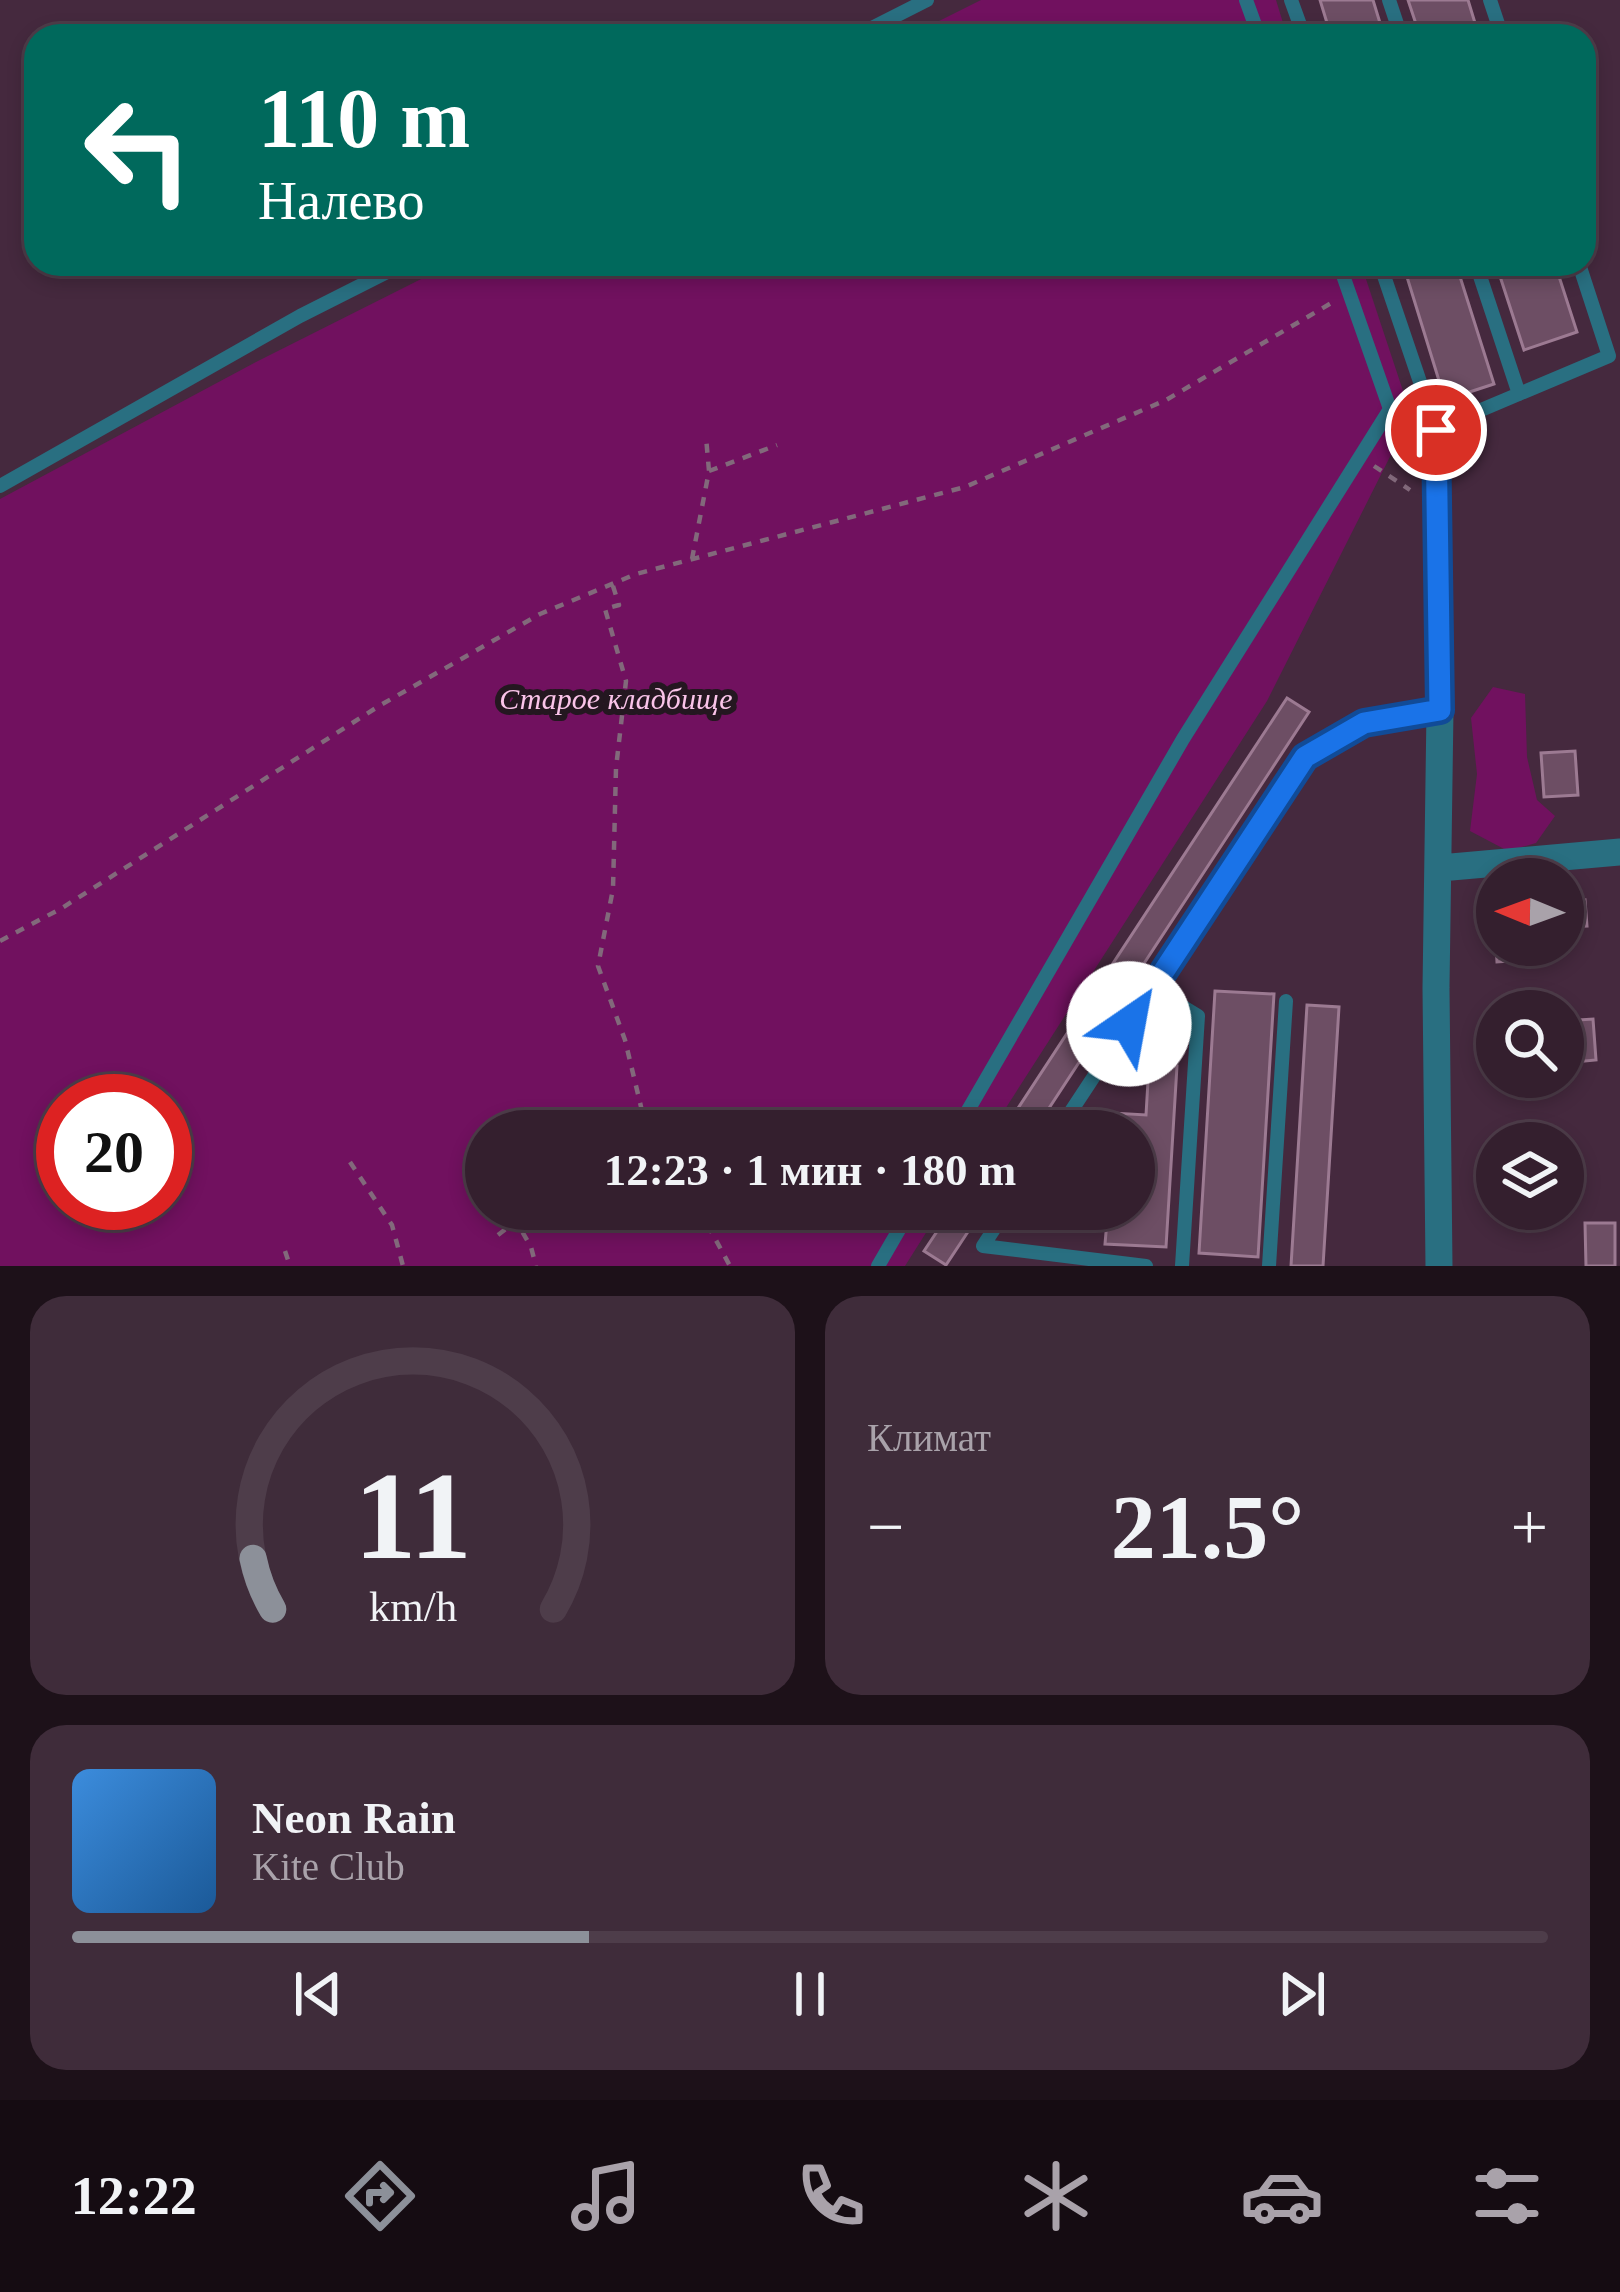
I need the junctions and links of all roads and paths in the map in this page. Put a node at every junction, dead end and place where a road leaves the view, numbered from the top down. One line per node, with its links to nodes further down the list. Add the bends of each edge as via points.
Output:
1 (928, 0): 2 (lane)
2 (880, 24)
3 (379, 276): 15 (lane)
4 (1343, 276): 8 (lane)
5 (1384, 276): 10 (lane)
6 (1480, 276): 9 (lane)
7 (1583, 276): 9 (lane, via 1609,356)
8 (1349, 293): 13 (lane, via 1390,409); 17 (path, via 1166,400 964,487)
9 (1519, 394): 10 (lane)
10 (1436, 430): 16 (street)
11 (706, 437): 14 (path)
12 (777, 446): 14 (path)
13 (1360, 456): 16 (path); 26 (lane, via 1183,739)
14 (709, 470): 17 (path)
15 (0, 486)
16 (1437, 509): 19 (street)
17 (692, 559): 18 (path)
18 (612, 584): 22 (path, via 540,614 379,706); 25 (path, via 619,605 605,609 626,681 613,889 598,967)
19 (1440, 710): 21 (street); 23 (lane, via 1364,723 1305,757)
20 (1620, 852): 21 (street)
21 (1440, 868): 42 (street)
22 (0, 941)
23 (1153, 988): 27 (lane); 40 (lane, via 1198,1016)
24 (1286, 1001): 41 (lane)
25 (642, 1110)
26 (968, 1110)
27 (1072, 1110)
28 (350, 1162): 35 (path, via 392,1225)
29 (710, 1230): 37 (path)
30 (899, 1230): 38 (lane)
31 (993, 1230): 39 (lane, via 982,1246)
32 (498, 1235): 36 (path, via 516,1221)
33 (285, 1251): 34 (path)
34 (290, 1266)
35 (403, 1266)
36 (536, 1266)
37 (730, 1266)
38 (878, 1266)
39 (1146, 1266)
40 (1182, 1266)
41 (1269, 1266)
42 (1439, 1266)

